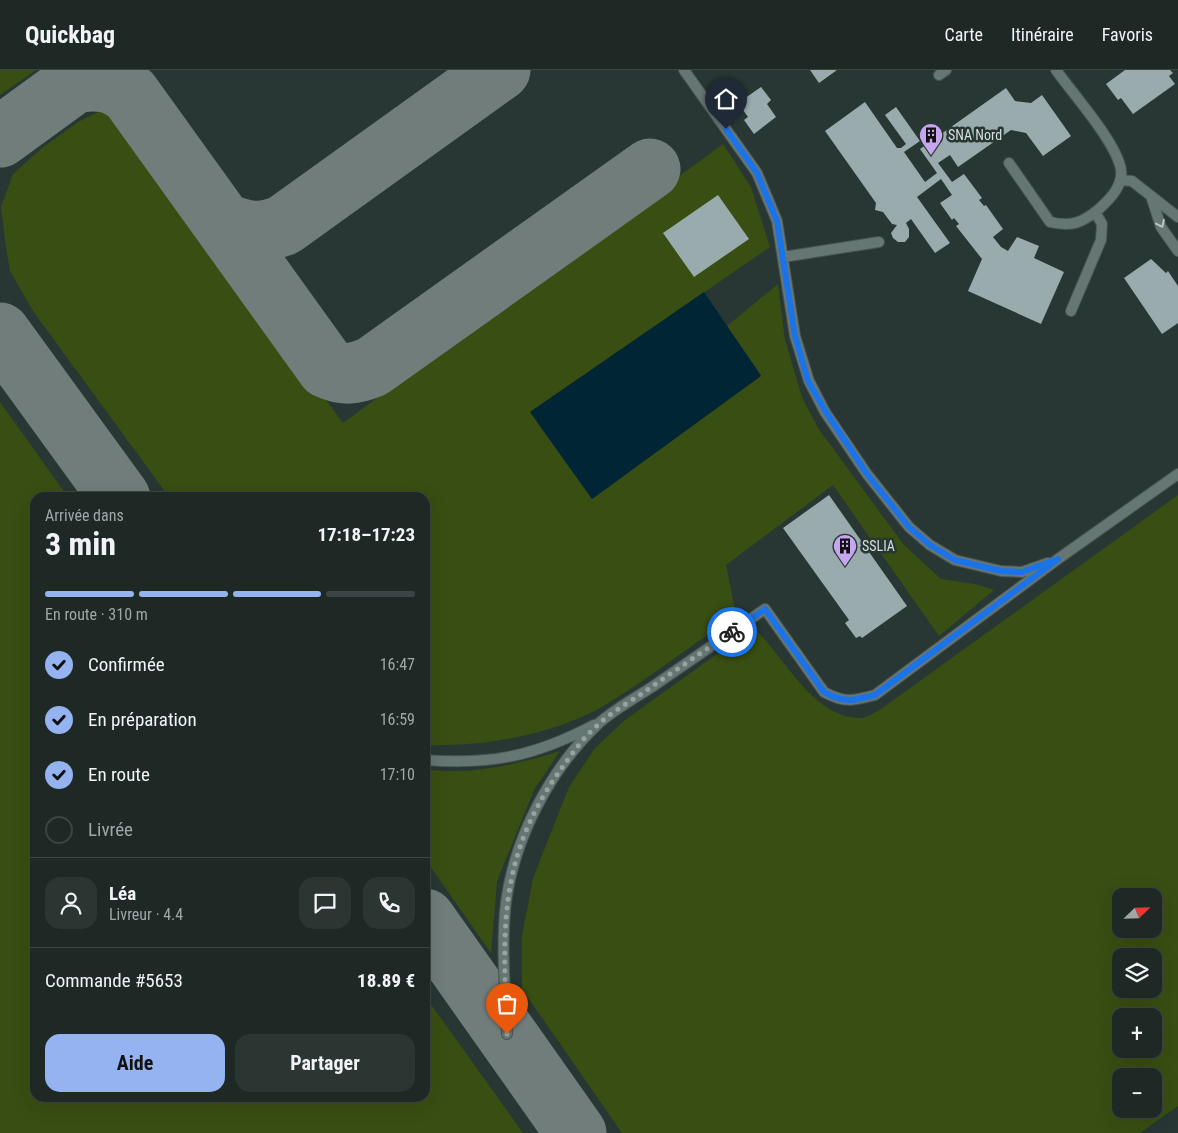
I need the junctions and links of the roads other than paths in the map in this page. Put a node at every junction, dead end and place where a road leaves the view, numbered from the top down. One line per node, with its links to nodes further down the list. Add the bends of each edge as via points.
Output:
1 (684, 70): 10 (lane, via 757,173 777,221)
2 (1056, 70): 4 (lane, via 1115,151 1121,170)
3 (1009, 163): 6 (lane, via 1050,222 1066,226 1078,223)
4 (1120, 180): 5 (lane, via 1132,181); 6 (lane, via 1112,198)
5 (1151, 195): 7 (lane); 9 (lane, one-way to 9, via 1161,227)
6 (1095, 212): 11 (lane, via 1102,224 1101,240)
7 (1178, 217)
8 (879, 242): 10 (lane)
9 (1178, 251)
10 (783, 257): 13 (lane, via 795,336 808,381 867,474 909,527 955,560 993,569 1022,572)
11 (1071, 311)
12 (1178, 474): 13 (lane)
13 (1058, 559): 14 (lane, via 875,695 854,701 838,700 824,692 765,609)
14 (600, 723): 15 (lane, via 563,742 526,755 486,761); 16 (lane, via 572,753 546,791 529,823 515,862 506,901 504,944)
15 (430, 760)
16 (507, 1034)

